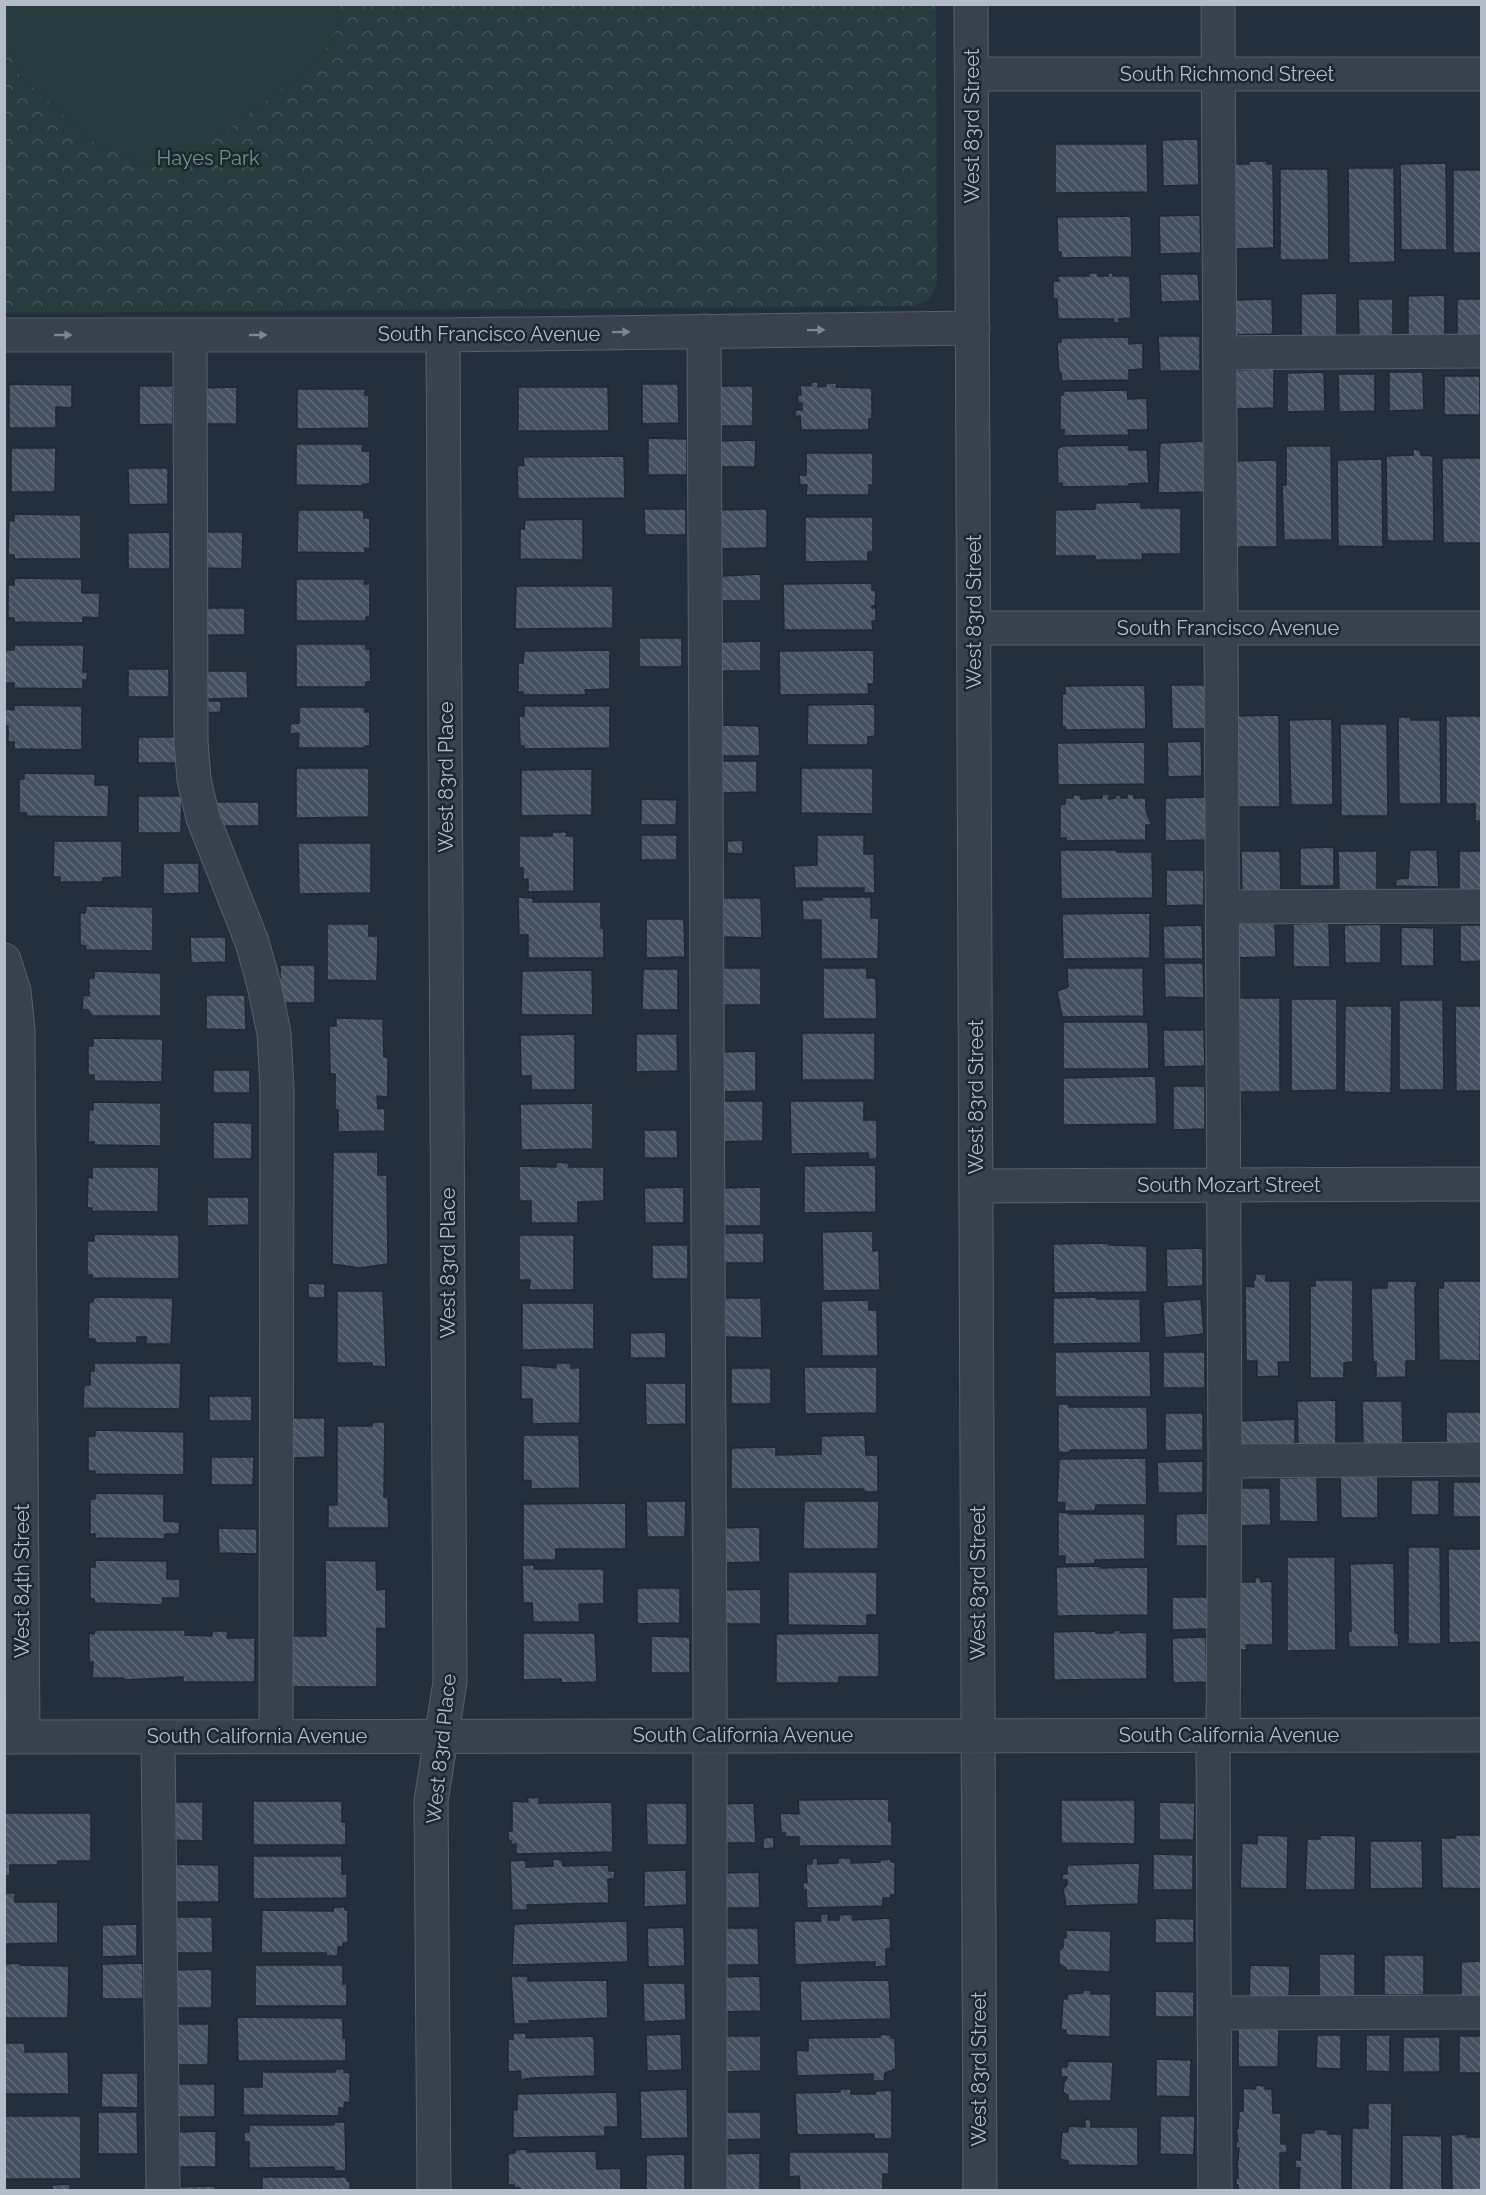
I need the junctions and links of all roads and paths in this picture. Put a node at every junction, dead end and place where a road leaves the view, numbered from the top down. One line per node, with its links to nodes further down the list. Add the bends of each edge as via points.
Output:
1 (971, 4): 5 (street, West 83rd Street)
2 (1218, 4): 3 (street)
3 (1218, 74): 4 (street, South Richmond Street); 5 (street, South Richmond Street); 12 (street)
4 (1482, 74)
5 (972, 75): 6 (street, West 83rd Street)
6 (973, 328): 7 (street, South Francisco Avenue, one-way to 6); 13 (street, West 83rd Street)
7 (704, 332): 10 (street, South Francisco Avenue, one-way to 7); 25 (street)
8 (4, 334): 9 (street, South Francisco Avenue, one-way to 9)
9 (190, 335): 10 (street, South Francisco Avenue, one-way to 10); 28 (street, via 194,780 204,818 252,942 274,1033)
10 (443, 335): 31 (street, West 83rd Place, via 450,1682)
11 (1482, 351): 12 (street)
12 (1220, 353): 14 (street)
13 (974, 628): 14 (street, South Francisco Avenue); 21 (street, West 83rd Street)
14 (1221, 628): 15 (street, South Francisco Avenue); 17 (street)
15 (1482, 628)
16 (1482, 906): 17 (street)
17 (1223, 907): 20 (street)
18 (4, 960): 29 (street, West 84th Street, via 14,991 18,1030)
19 (1482, 1184): 20 (street, South Mozart Street)
20 (1224, 1185): 21 (street, South Mozart Street); 23 (street)
21 (976, 1186): 24 (street, West 83rd Street)
22 (1482, 1459): 23 (street)
23 (1225, 1461): 26 (street)
24 (978, 1734): 25 (street, South California Avenue); 26 (street, South California Avenue); 37 (street, West 83rd Street)
25 (710, 1735): 31 (street, South California Avenue); 36 (street)
26 (1218, 1735): 27 (street, South California Avenue); 33 (street)
27 (1482, 1735)
28 (276, 1736): 30 (street, South California Avenue); 31 (street, South California Avenue)
29 (14, 1737): 30 (street, South California Avenue)
30 (158, 1737): 34 (street)
31 (441, 1737): 35 (street, West 83rd Place, via 431,1801)
32 (1482, 2012): 33 (street)
33 (1214, 2013): 38 (street)
34 (163, 2190)
35 (434, 2190)
36 (710, 2190)
37 (980, 2190)
38 (1215, 2190)

